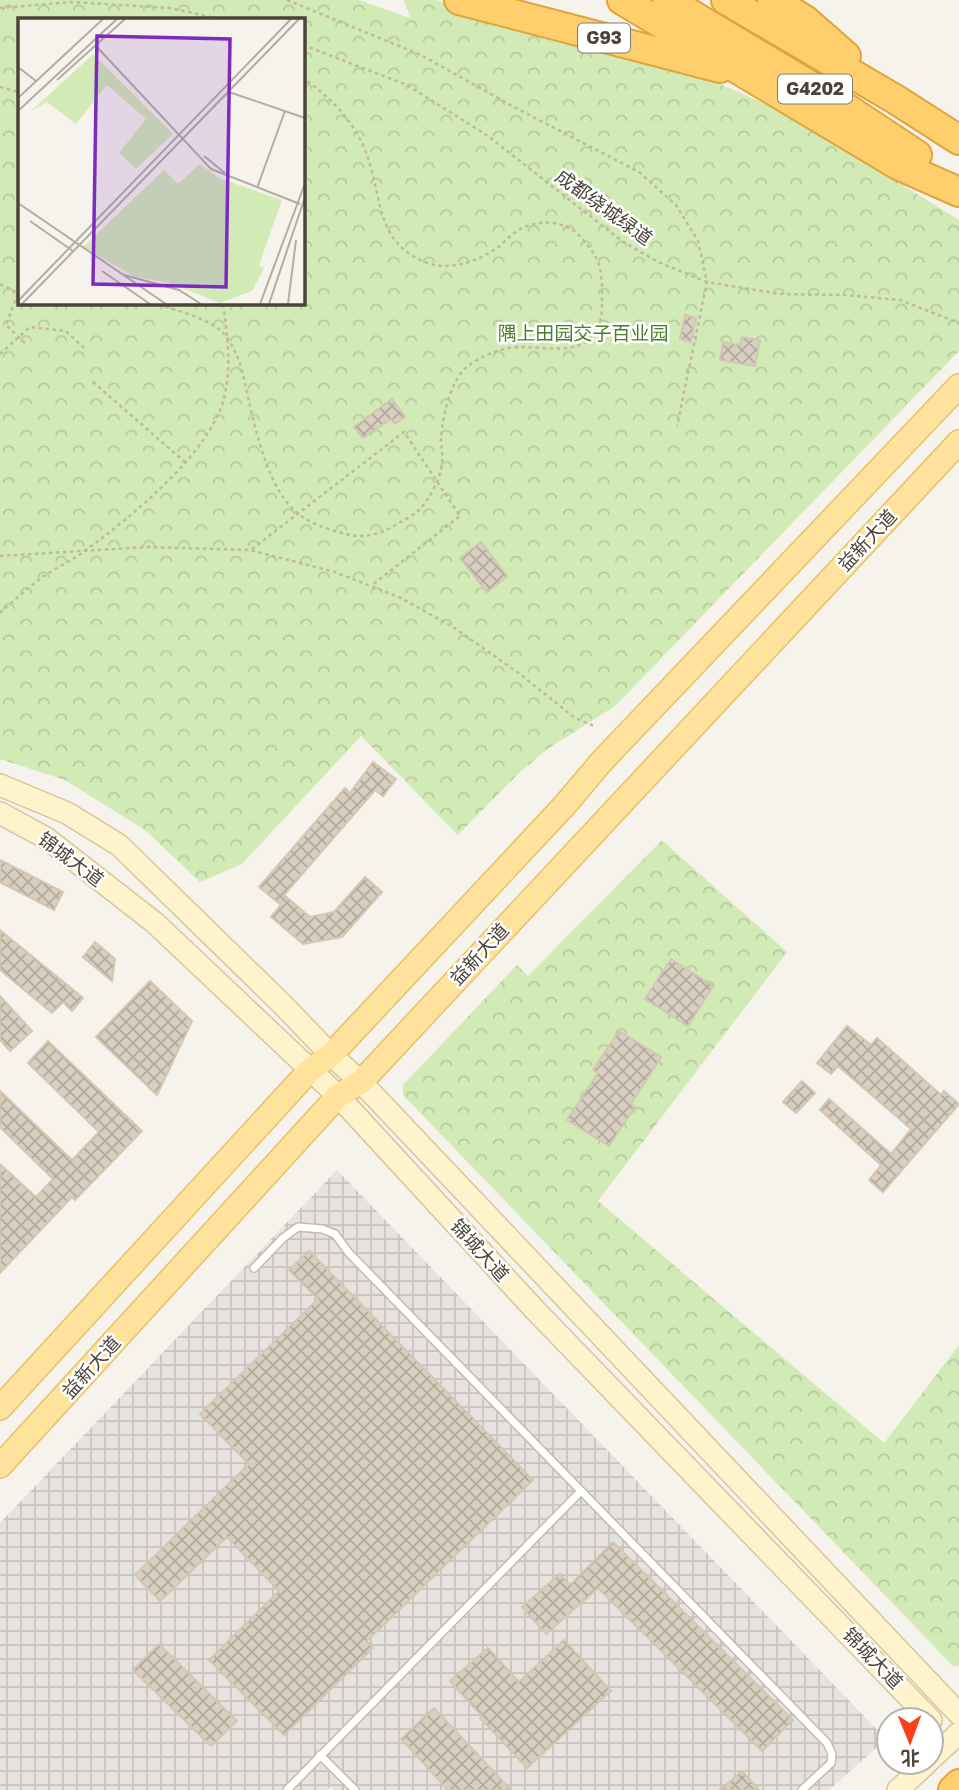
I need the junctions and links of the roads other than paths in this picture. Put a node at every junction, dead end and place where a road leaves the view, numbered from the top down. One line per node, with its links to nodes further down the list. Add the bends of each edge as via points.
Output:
1 (459, 0): 6 (highway, G93)
2 (622, 0): 6 (highway)
3 (667, 0): 9 (highway, G4202, via 831,98)
4 (726, 0): 7 (highway, G4202)
5 (772, 0): 7 (highway, via 804,20)
6 (750, 75): 10 (highway, G93, via 898,165)
7 (895, 99): 8 (highway)
8 (959, 140)
9 (959, 183)
10 (959, 192)
11 (959, 386): 15 (main road, 益新大道, via 602,761)
12 (959, 442): 17 (main road, 益新大道)
13 (0, 785): 15 (main road, 锦城大道, via 67,813 119,845)
14 (0, 813): 16 (main road, 锦城大道, via 46,838 155,923)
15 (331, 1055): 16 (main road, 益新大道); 17 (main road, 锦城大道)
16 (310, 1070): 18 (main road, 锦城大道); 20 (main road, 益新大道)
17 (361, 1082): 18 (main road, 益新大道); 23 (main road, 锦城大道)
18 (338, 1096): 21 (main road, 益新大道); 24 (main road, 锦城大道, via 535,1310)
19 (254, 1268): 22 (lane, via 298,1227 335,1234)
20 (0, 1408)
21 (0, 1466)
22 (581, 1491): 27 (lane); 32 (lane, via 827,1742 831,1763)
23 (934, 1687): 24 (main road, via 928,1702); 26 (main road, 锦城大道)
24 (916, 1703): 25 (main road, 锦城大道)
25 (919, 1706)
26 (959, 1714)
27 (320, 1755): 30 (lane); 31 (lane)
28 (913, 1776): 33 (main road)
29 (959, 1784): 34 (highway)
30 (287, 1790)
31 (355, 1790)
32 (802, 1790)
33 (898, 1790)
34 (953, 1790)

